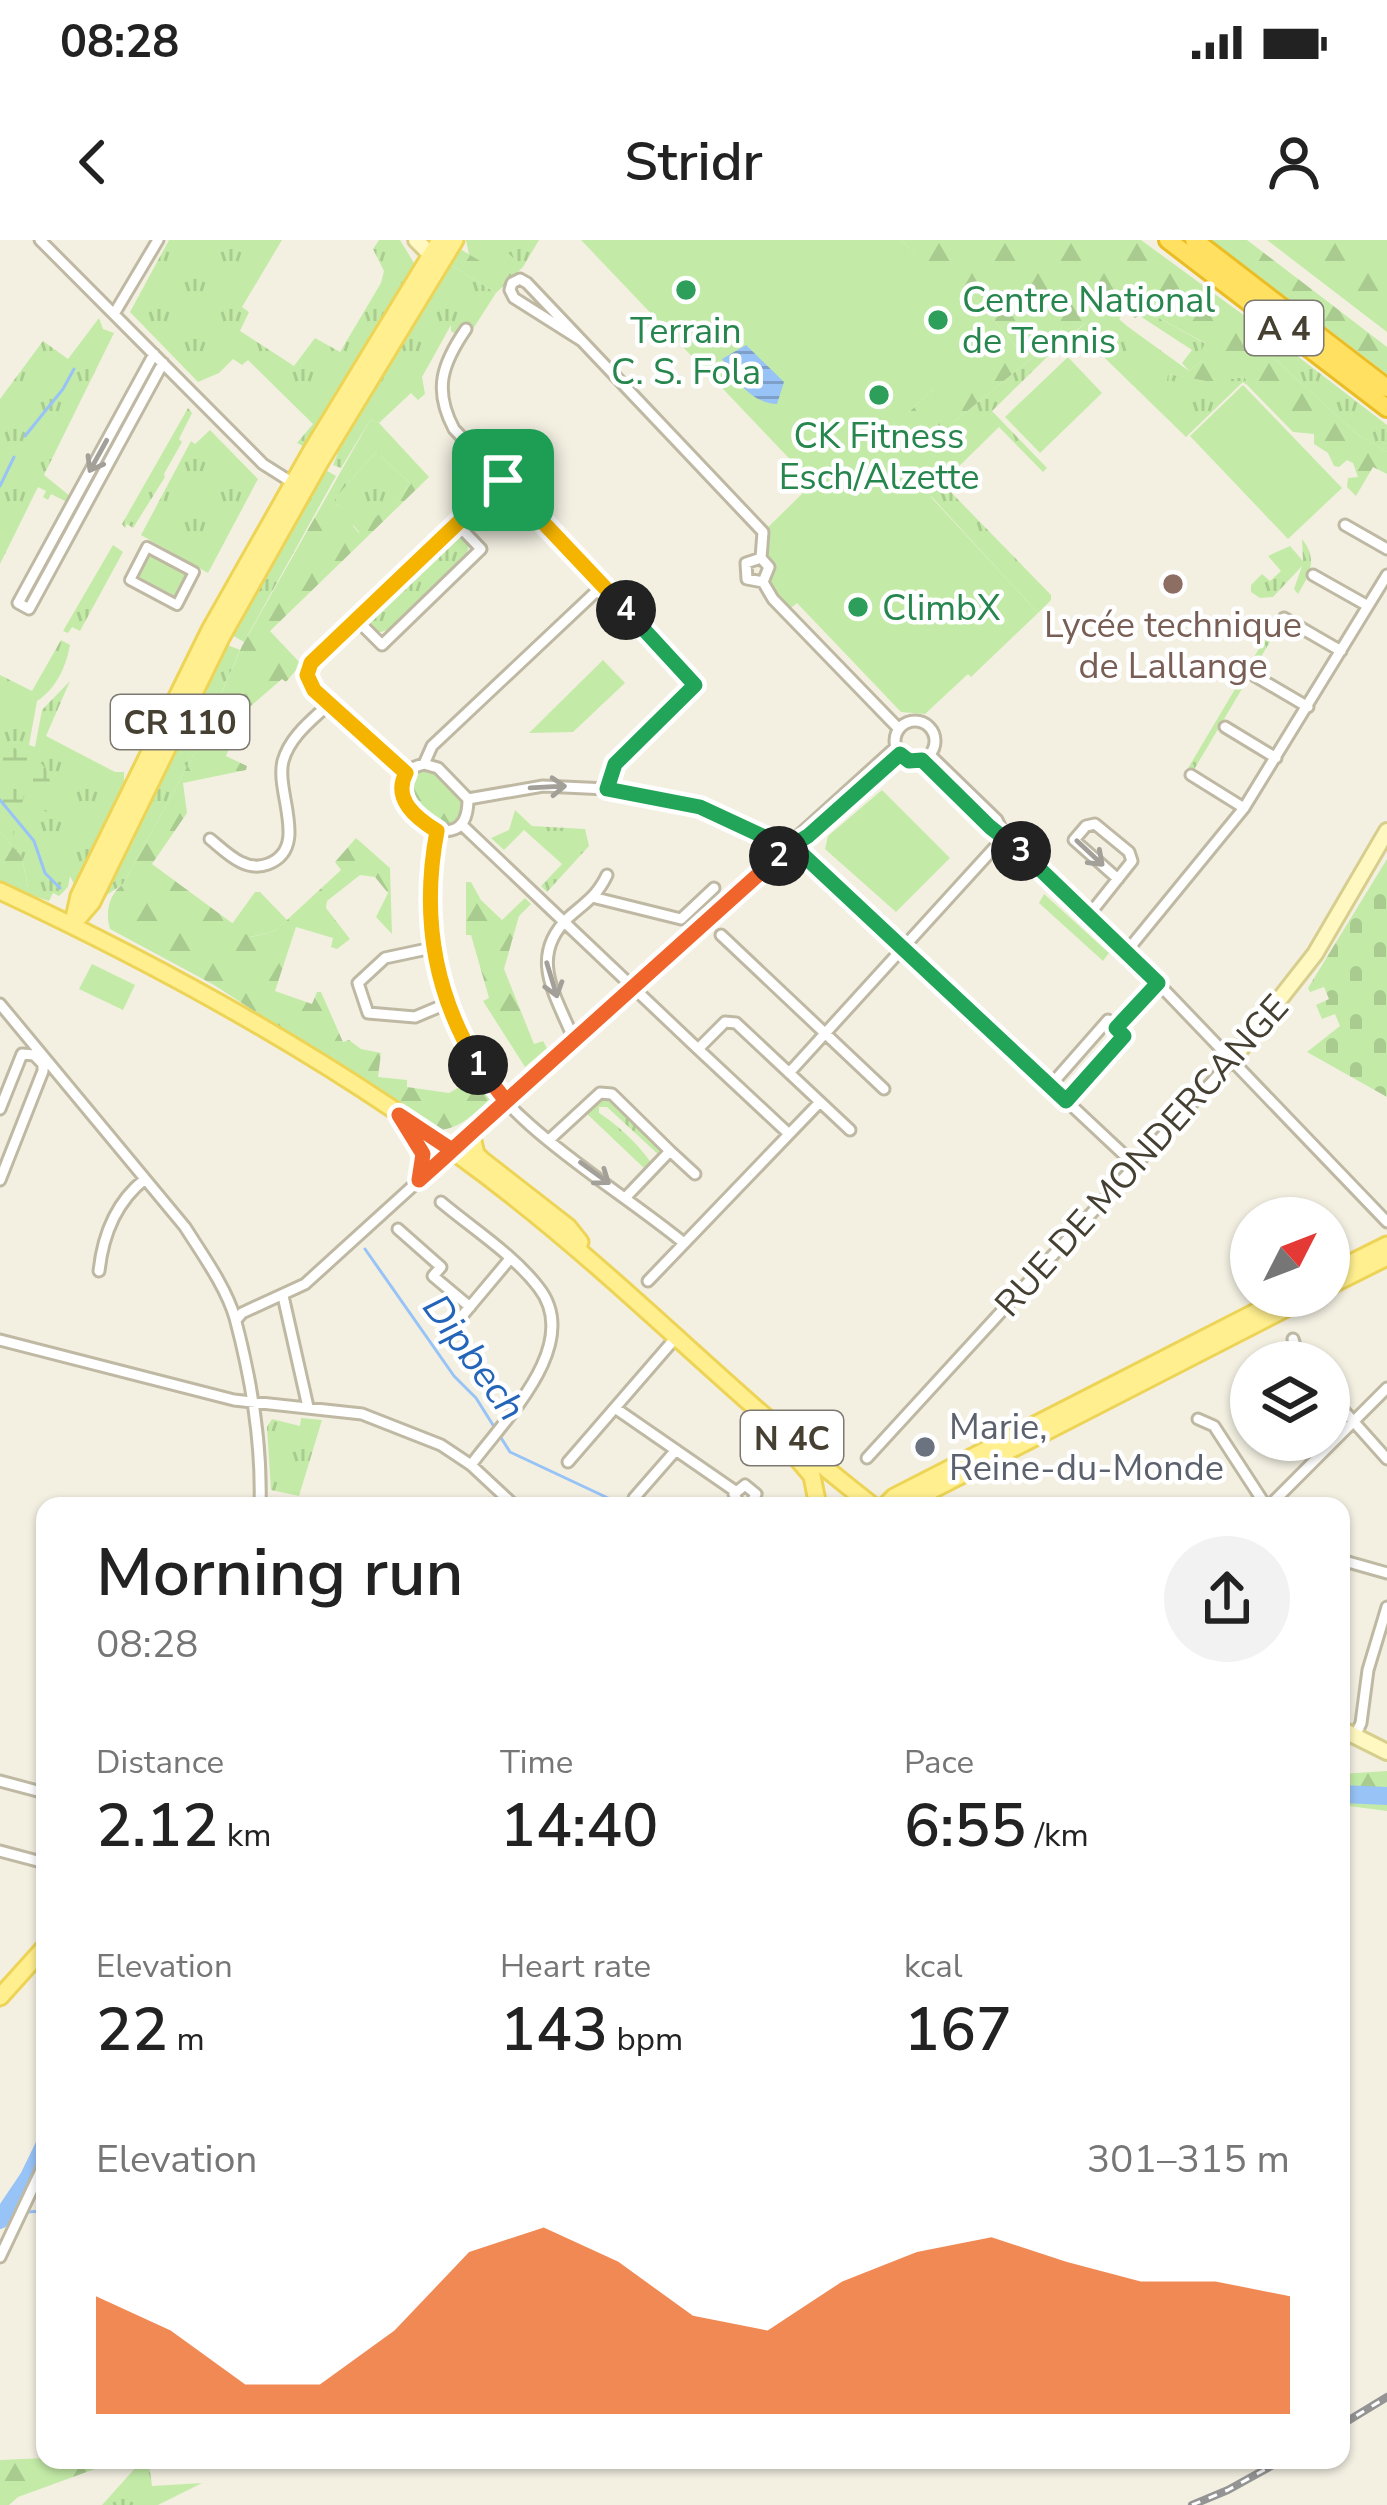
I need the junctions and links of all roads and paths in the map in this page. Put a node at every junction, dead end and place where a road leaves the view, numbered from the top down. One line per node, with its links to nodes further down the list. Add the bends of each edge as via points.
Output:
1 (40, 240): 8 (street)
2 (158, 240): 8 (street)
3 (416, 240): 7 (main road)
4 (455, 240): 7 (main road)
5 (1168, 240): 14 (highway, A 4)
6 (1193, 240): 13 (highway, A 4)
7 (437, 254): 16 (main road, CR 110); 16 (main road, CR 110, via 393,341)
8 (114, 314): 11 (street)
9 (466, 329): 15 (street, via 446,360 440,395 454,429)
10 (581, 341): 10 (street, via 527,283 512,283 514,298); 20 (street, via 764,532)
11 (154, 354): 12 (street); 12 (street, one-way to 12, via 18,603 29,609)
12 (163, 363): 16 (street, via 263,464)
13 (1387, 388)
14 (1387, 408)
15 (503, 480): 17 (street); 24 (street)
16 (298, 486): 55 (main road, CR 110); 55 (main road, CR 110, via 210,630)
17 (457, 524): 28 (street); 28 (street, via 481,549 382,645)
18 (1346, 525): 19 (street)
19 (1387, 549)
20 (760, 558): 23 (street, via 770,571); 23 (street, via 748,560 744,572)
21 (1313, 575): 26 (street)
22 (1387, 575): 26 (street)
23 (763, 582): 34 (street)
24 (603, 585): 38 (street, via 432,746); 41 (street, via 695,685 615,764)
25 (177, 604): 25 (street, via 130,580 148,548 194,572)
26 (1368, 607): 29 (street)
27 (1284, 618): 29 (street)
28 (357, 620): 31 (street, via 308,669 309,685)
29 (1341, 651): 32 (street)
30 (1255, 676): 32 (street)
31 (330, 703): 39 (street); 48 (street, via 284,759 290,830 282,855 248,866)
32 (1308, 707): 37 (street)
33 (1225, 727): 37 (street)
34 (899, 729): 35 (street); 36 (street, via 927,725 935,740)
35 (898, 751): 36 (street, via 909,761); 49 (street)
36 (926, 758): 47 (street, via 998,820)
37 (1276, 758): 43 (street)
38 (424, 764): 39 (street); 42 (street)
39 (406, 773): 45 (street, via 404,802)
40 (1191, 775): 43 (street)
41 (607, 789): 42 (street, one-way to 41, via 543,786); 49 (street, via 700,807)
42 (468, 800): 44 (street)
43 (1244, 808): 63 (street)
44 (460, 824): 45 (street); 58 (street)
45 (437, 831): 61 (street)
46 (1387, 831): 73 (main road, RUE DE MONDERCANGE, via 1315,954)
47 (1005, 836): 57 (street); 62 (street)
48 (210, 839)
49 (788, 848): 62 (street); 65 (street)
50 (607, 875): 54 (street)
51 (1118, 879): 51 (street, one-way to 51, via 1129,853 1095,824 1086,826 1074,840); 57 (street)
52 (714, 888): 54 (street, via 681,919)
53 (0, 891): 56 (main road, N 4C)
54 (596, 898): 58 (street)
55 (85, 899): 56 (main road); 59 (main road, CR 110); 68 (main road, N 4C, via 102,931 216,993)
56 (50, 914): 59 (main road, N 4C)
57 (1089, 915): 63 (street)
58 (564, 922): 65 (street); 71 (street, one-way to 71, via 545,959)
59 (72, 926): 68 (main road, N 4C)
60 (721, 935): 70 (street)
61 (432, 948): 67 (street); 67 (street, via 385,958 358,983 368,1013 415,1017)
62 (903, 948): 70 (street); 75 (street)
63 (1127, 951): 64 (street)
64 (1158, 983): 69 (street); 73 (street)
65 (633, 987): 71 (street); 72 (street)
66 (0, 1004): 90 (street)
67 (446, 1004): 77 (street)
68 (248, 1020): 81 (main road, N 4C)
69 (1116, 1028): 75 (street, via 1108,1021); 78 (street, via 1124,1036)
70 (825, 1034): 74 (street); 76 (street)
71 (574, 1040): 77 (street)
72 (698, 1049): 74 (street, via 724,1022 736,1023); 84 (street)
73 (1232, 1060): 88 (street, RUE DE MONDERCANGE); 95 (street)
74 (789, 1073): 79 (street)
75 (1050, 1086): 78 (street)
76 (884, 1089)
77 (506, 1101): 83 (street); 85 (street)
78 (1066, 1101): 88 (street)
79 (820, 1102): 82 (street); 84 (street)
80 (0, 1109): 91 (street, via 22,1054 34,1055 43,1071)
81 (399, 1115): 86 (main road, N 4C); 92 (main road, via 423,1154)
82 (850, 1130)
83 (471, 1133): 86 (street); 100 (main road, N 4C, via 476,1154 568,1226)
84 (789, 1134): 97 (street)
85 (549, 1140): 87 (street, via 606,1091); 93 (street, one-way to 93)
86 (452, 1150): 92 (street); 100 (main road, N 4C)
87 (670, 1150): 89 (street); 93 (street)
88 (1135, 1166): 122 (street, RUE DE MONDERCANGE)
89 (694, 1174)
90 (146, 1179): 102 (street, via 116,1210); 109 (street, via 185,1227)
91 (0, 1180)
92 (419, 1180): 105 (street)
93 (627, 1196): 97 (street)
94 (441, 1202): 99 (street)
95 (1387, 1222)
96 (398, 1229): 106 (street, via 441,1267 433,1276)
97 (685, 1244): 104 (street)
98 (1383, 1252): 101 (main road); 103 (main road)
99 (509, 1260): 106 (street); 125 (street, via 548,1303 553,1334 545,1362)
100 (596, 1264): 111 (main road, N 4C)
101 (1350, 1265)
102 (99, 1271)
103 (1350, 1273)
104 (648, 1281)
105 (283, 1296): 109 (street); 116 (street)
106 (470, 1307): 110 (street)
107 (1245, 1317): 134 (main road)
108 (1270, 1317): 135 (main road)
109 (236, 1320): 115 (street)
110 (452, 1328)
111 (678, 1335): 113 (main road, N 4C); 117 (street)
112 (0, 1340): 115 (street)
113 (714, 1368): 132 (main road, via 800,1459); 133 (main road, N 4C)
114 (1387, 1388): 120 (street)
115 (254, 1403): 116 (street); 127 (street)
116 (308, 1407): 125 (street, via 404,1427)
117 (615, 1408): 121 (street); 124 (street)
118 (1350, 1418): 120 (street)
119 (1198, 1419): 136 (street, via 1214,1426)
120 (1354, 1422): 123 (street); 137 (street)
121 (676, 1450): 126 (street); 129 (street)
122 (867, 1458)
123 (1387, 1459)
124 (568, 1462)
125 (471, 1465): 128 (street)
126 (735, 1491): 130 (street); 131 (street, via 752,1488)
127 (259, 1497)
128 (505, 1497)
129 (635, 1497)
130 (735, 1497)
131 (756, 1497)
132 (816, 1497)
133 (863, 1497)
134 (894, 1497)
135 (928, 1497)
136 (1262, 1497)
137 (1277, 1497)
138 (1350, 1563): 139 (street)
139 (1387, 1573)
140 (1387, 1607): 141 (street, via 1361,1723)
141 (1350, 1731)
142 (1350, 1733): 143 (main road)
143 (1387, 1753)
144 (0, 1781): 145 (street)
145 (36, 1791)
146 (0, 1851): 147 (street)
147 (36, 1861)
148 (36, 1957): 149 (main road)
149 (0, 1997)
150 (36, 2181): 151 (street)
151 (0, 2258)

